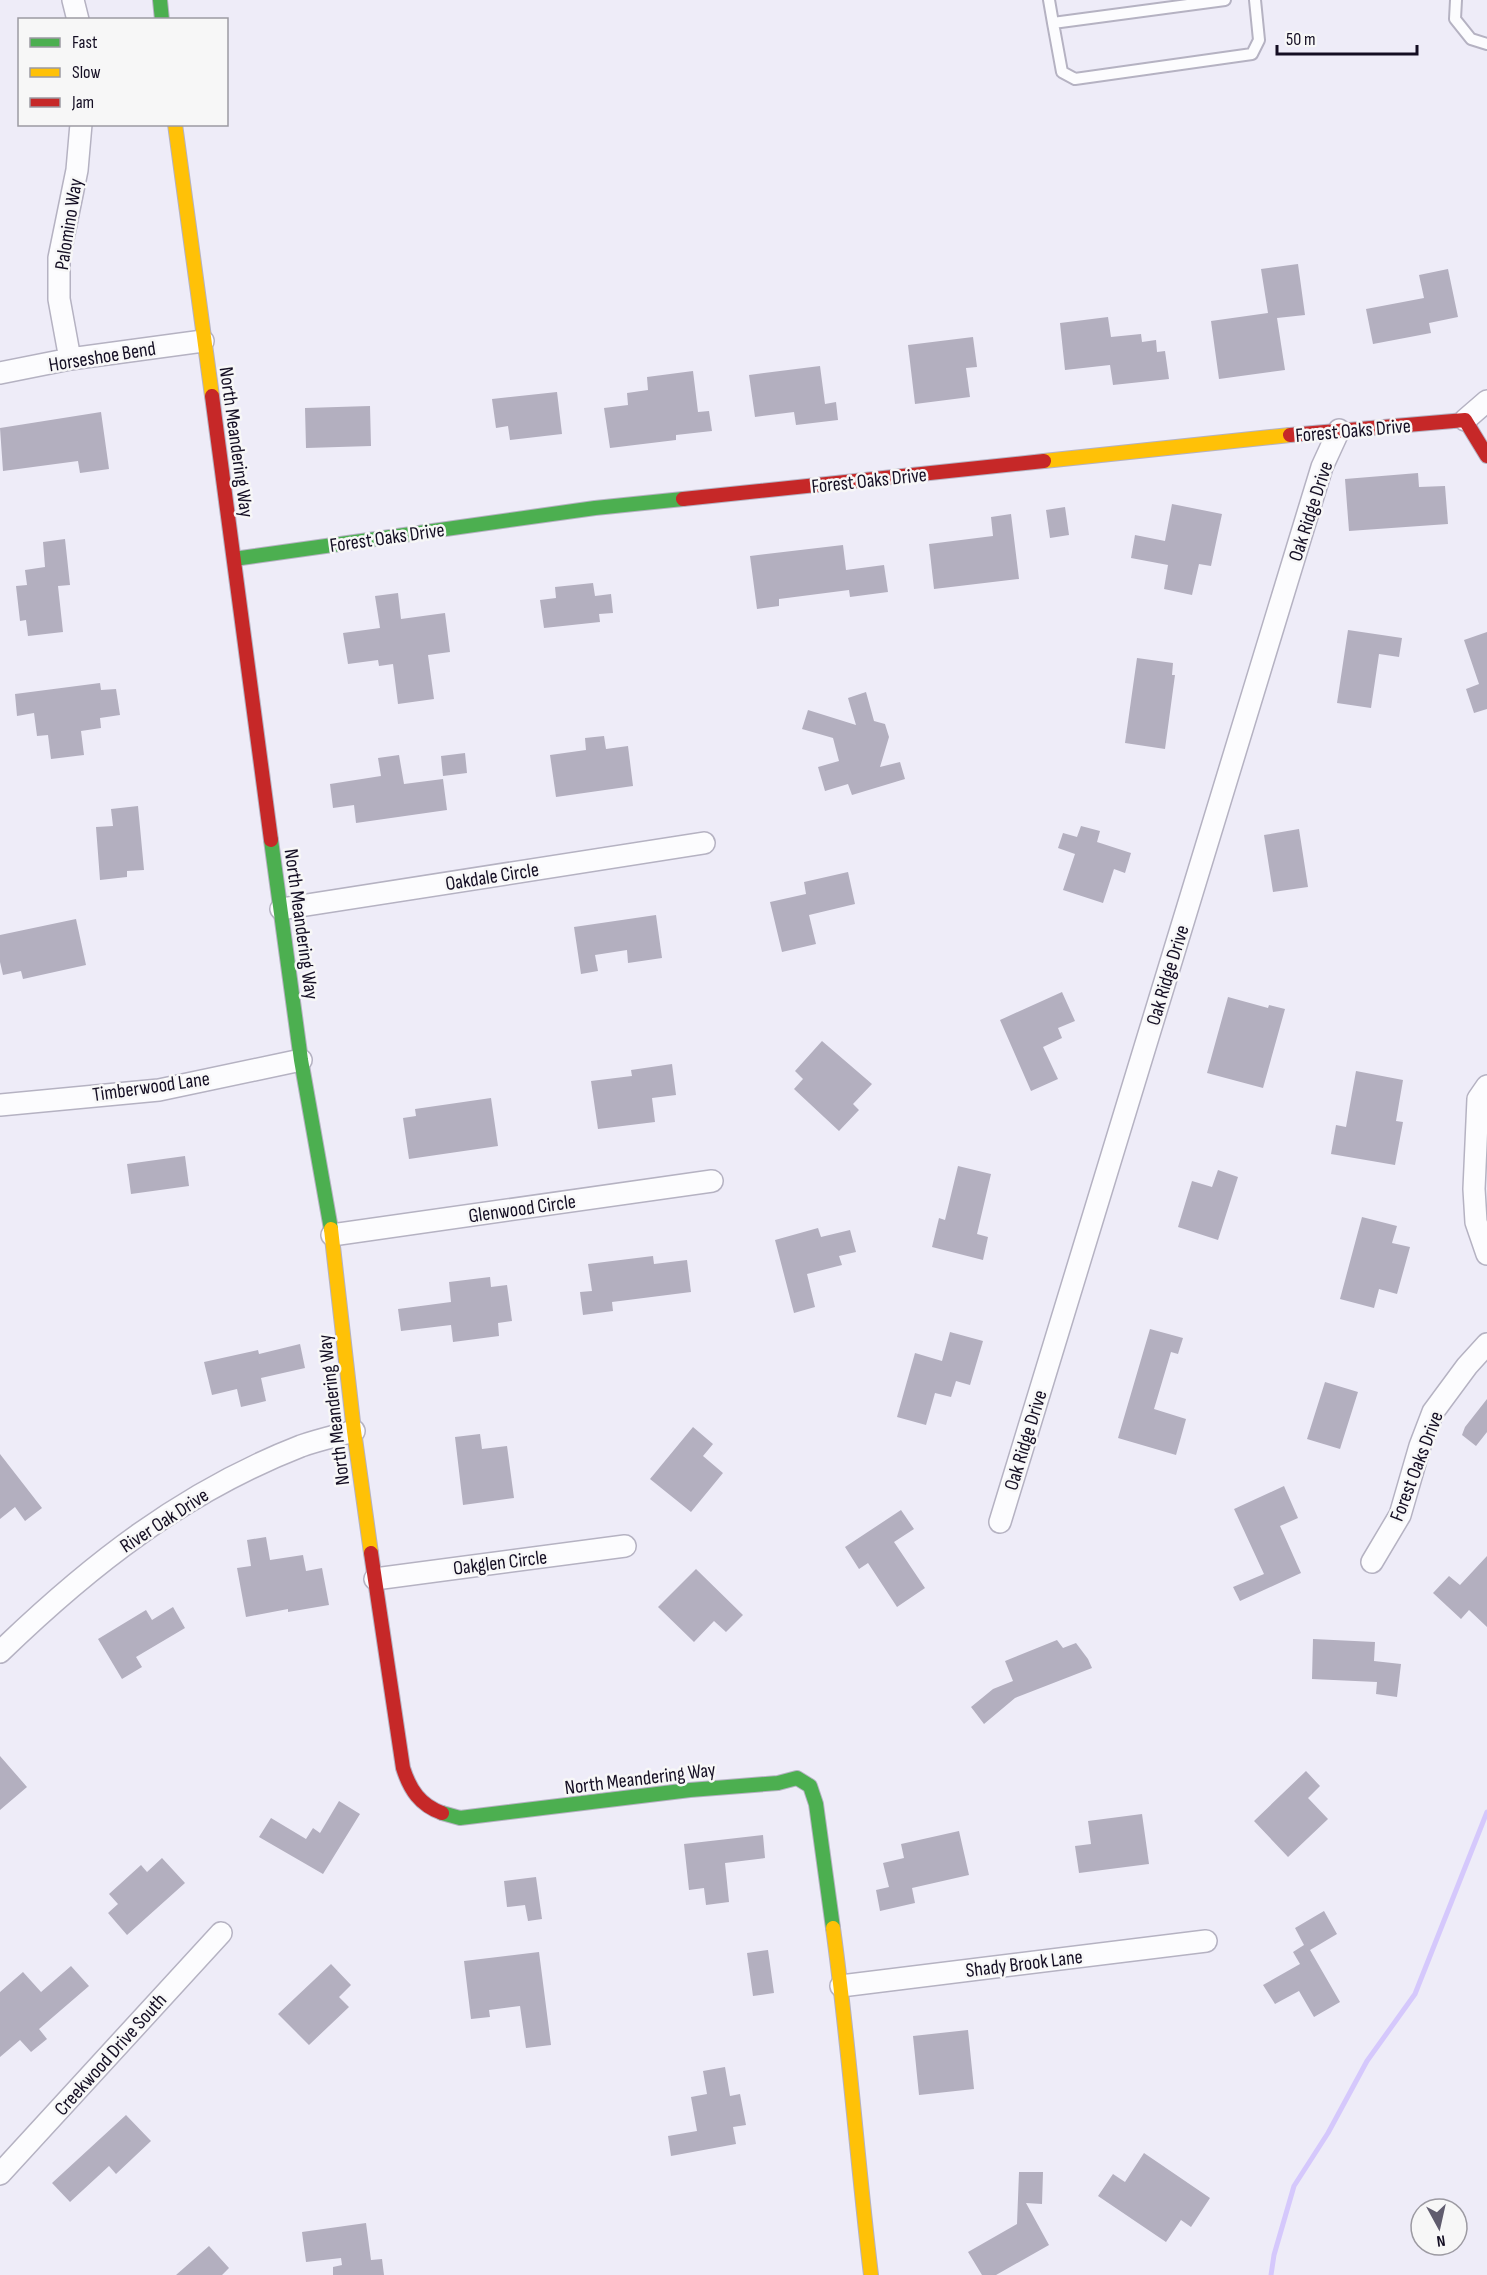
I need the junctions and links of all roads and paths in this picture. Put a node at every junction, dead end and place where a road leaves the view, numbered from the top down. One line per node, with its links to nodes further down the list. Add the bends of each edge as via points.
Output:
1 (73, 0): 7 (street)
2 (160, 0): 8 (street)
3 (1049, 0): 9 (lane)
4 (1225, 0): 9 (lane)
5 (1255, 0): 9 (lane, via 1259,40 1252,54 1075,79 1062,72)
6 (1456, 0): 10 (lane, via 1455,19 1471,39)
7 (78, 18)
8 (162, 18)
9 (1053, 22)
10 (1487, 44)
11 (81, 126): 14 (street, Palomino Way, via 77,170 59,258 59,299)
12 (175, 126): 13 (street, North Meandering Way)
13 (203, 341): 14 (street, Horseshoe Bend); 20 (street, North Meandering Way)
14 (70, 360): 15 (street, Horseshoe Bend)
15 (0, 373)
16 (1487, 401): 17 (street)
17 (1465, 420): 18 (street, Forest Oaks Drive); 19 (street)
18 (1339, 430): 20 (street, Forest Oaks Drive, via 595,508); 31 (street, Oak Ridge Drive, via 1322,467)
19 (1487, 456)
20 (234, 559): 22 (street, North Meandering Way)
21 (704, 843): 22 (street, Oakdale Circle)
22 (281, 909): 23 (street, North Meandering Way)
23 (301, 1060): 25 (street, Timberwood Lane, via 159,1090); 27 (street, North Meandering Way)
24 (1487, 1086): 28 (street, via 1479,1100 1474,1189 1476,1222)
25 (0, 1105)
26 (712, 1181): 27 (street, Glenwood Circle)
27 (332, 1235): 30 (street, North Meandering Way)
28 (1487, 1254)
29 (1487, 1344): 33 (street, Forest Oaks Drive, via 1433,1413 1400,1515)
30 (354, 1431): 34 (street, North Meandering Way); 35 (street, River Oak Drive, via 303,1446 245,1470 160,1518 90,1569)
31 (1000, 1522)
32 (625, 1546): 34 (street, Oakglen Circle)
33 (1372, 1562)
34 (375, 1579): 38 (street, North Meandering Way, via 406,1782 431,1810 460,1818 797,1778 810,1785 816,1804)
35 (0, 1652)
36 (220, 1934): 39 (street, Creekwood Drive South)
37 (1206, 1941): 38 (street, Shady Brook Lane)
38 (841, 1986): 40 (street, North Meandering Way)
39 (0, 2174)
40 (871, 2275)

